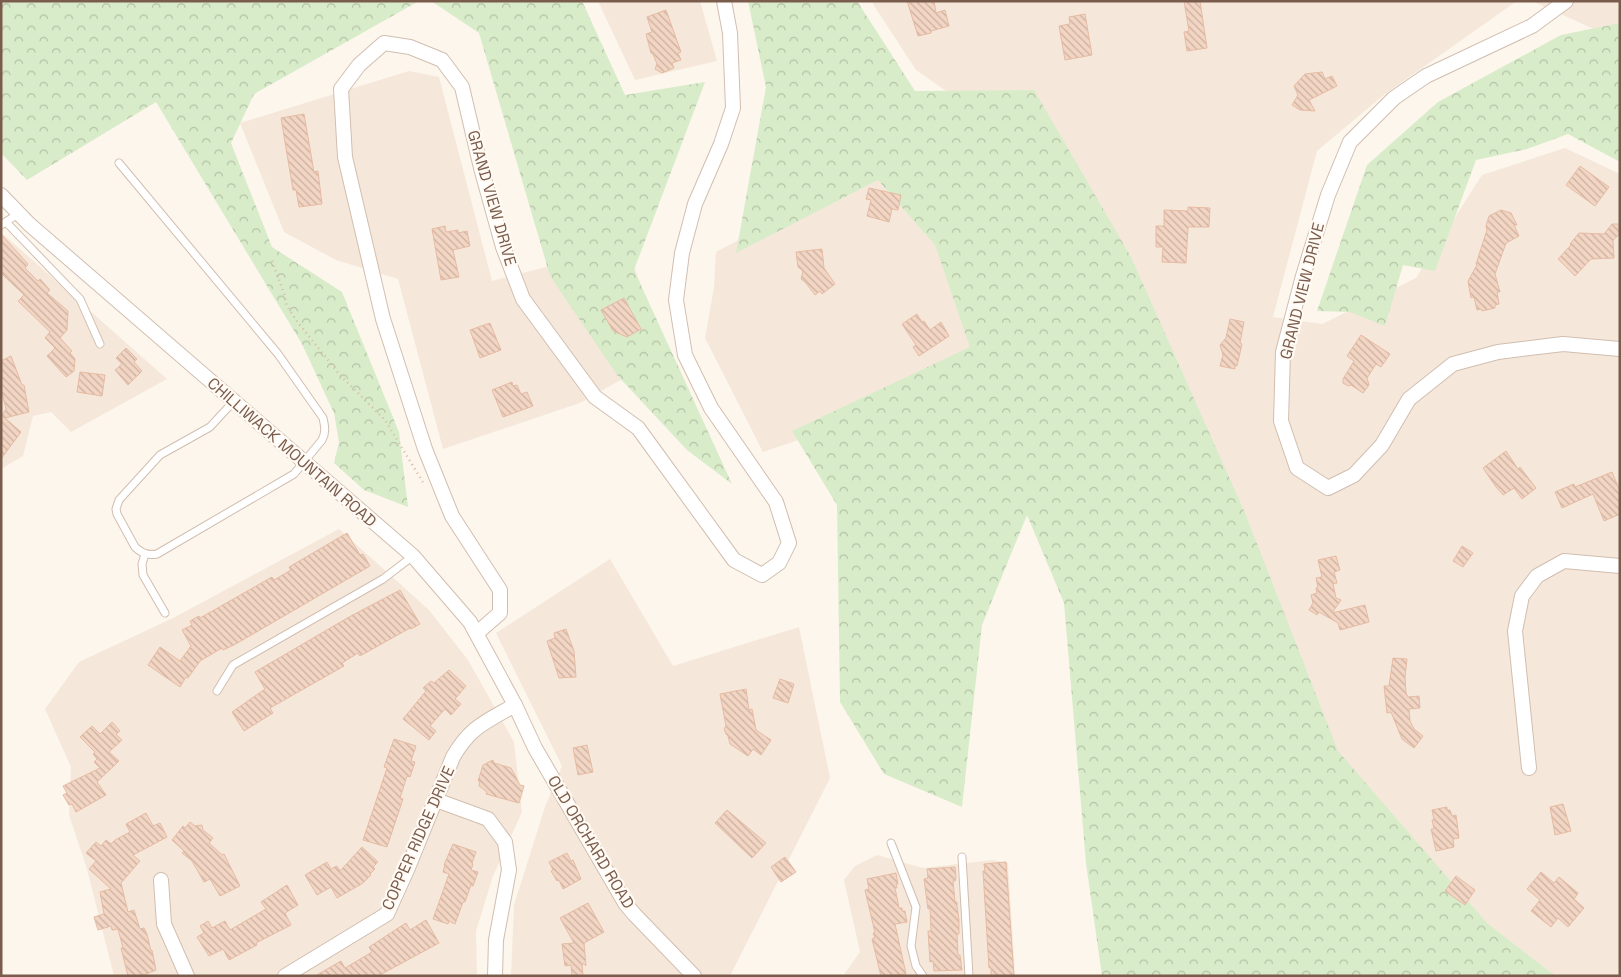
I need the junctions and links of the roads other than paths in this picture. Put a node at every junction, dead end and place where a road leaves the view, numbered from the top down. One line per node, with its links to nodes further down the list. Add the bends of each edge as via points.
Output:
1 (724, 1): 15 (street, GRAND VIEW DRIVE, via 730,33 733,108 695,204 682,253 676,300 685,355 712,408 776,502 790,543 779,563 762,574 734,560 638,428 595,397 523,299 503,246 462,87 442,60 410,47 384,43 359,64 341,89 345,157 383,319 425,449 452,516 500,590 500,613)
2 (1566, 1): 8 (street, GRAND VIEW DRIVE, via 1532,26 1426,76 1394,98 1350,142 1328,195 1283,352 1282,421 1297,468 1328,488 1354,475 1382,445 1409,399 1453,364 1498,352 1562,344)
3 (119, 162): 10 (lane, via 278,354 323,418 325,434)
4 (1, 195): 5 (street, CHILLIWACK MOUNTAIN ROAD)
5 (18, 214): 6 (lane); 9 (street, CHILLIWACK MOUNTAIN ROAD)
6 (4, 223): 7 (lane, via 80,299)
7 (100, 344)
8 (1620, 350)
9 (234, 401): 10 (street, CHILLIWACK MOUNTAIN ROAD); 11 (lane, via 210,427 154,460 118,500 116,514 135,547)
10 (304, 462): 11 (lane, via 294,474 157,554); 12 (street, CHILLIWACK MOUNTAIN ROAD)
11 (145, 554): 14 (lane, via 143,575)
12 (414, 556): 15 (street, CHILLIWACK MOUNTAIN ROAD); 16 (lane, via 383,579 234,665)
13 (1620, 566): 19 (street, via 1564,561 1537,576 1522,596 1515,631)
14 (165, 613)
15 (476, 633): 17 (street, CHILLIWACK MOUNTAIN ROAD)
16 (217, 691)
17 (515, 704): 18 (street, CHILLIWACK MOUNTAIN ROAD); 20 (street, COPPER RIDGE DRIVE, via 476,728 462,742)
18 (535, 748): 27 (street, OLD ORCHARD ROAD, via 625,903)
19 (1529, 768)
20 (436, 800): 25 (street, COPPER RIDGE DRIVE, via 387,914); 26 (street, via 488,819 505,842 509,870 496,940)
21 (891, 843): 28 (lane, via 916,907 911,946 916,966)
22 (962, 857): 29 (lane)
23 (161, 880): 24 (street, via 164,924)
24 (187, 976)
25 (285, 976)
26 (495, 976)
27 (694, 976)
28 (923, 976)
29 (970, 976)

